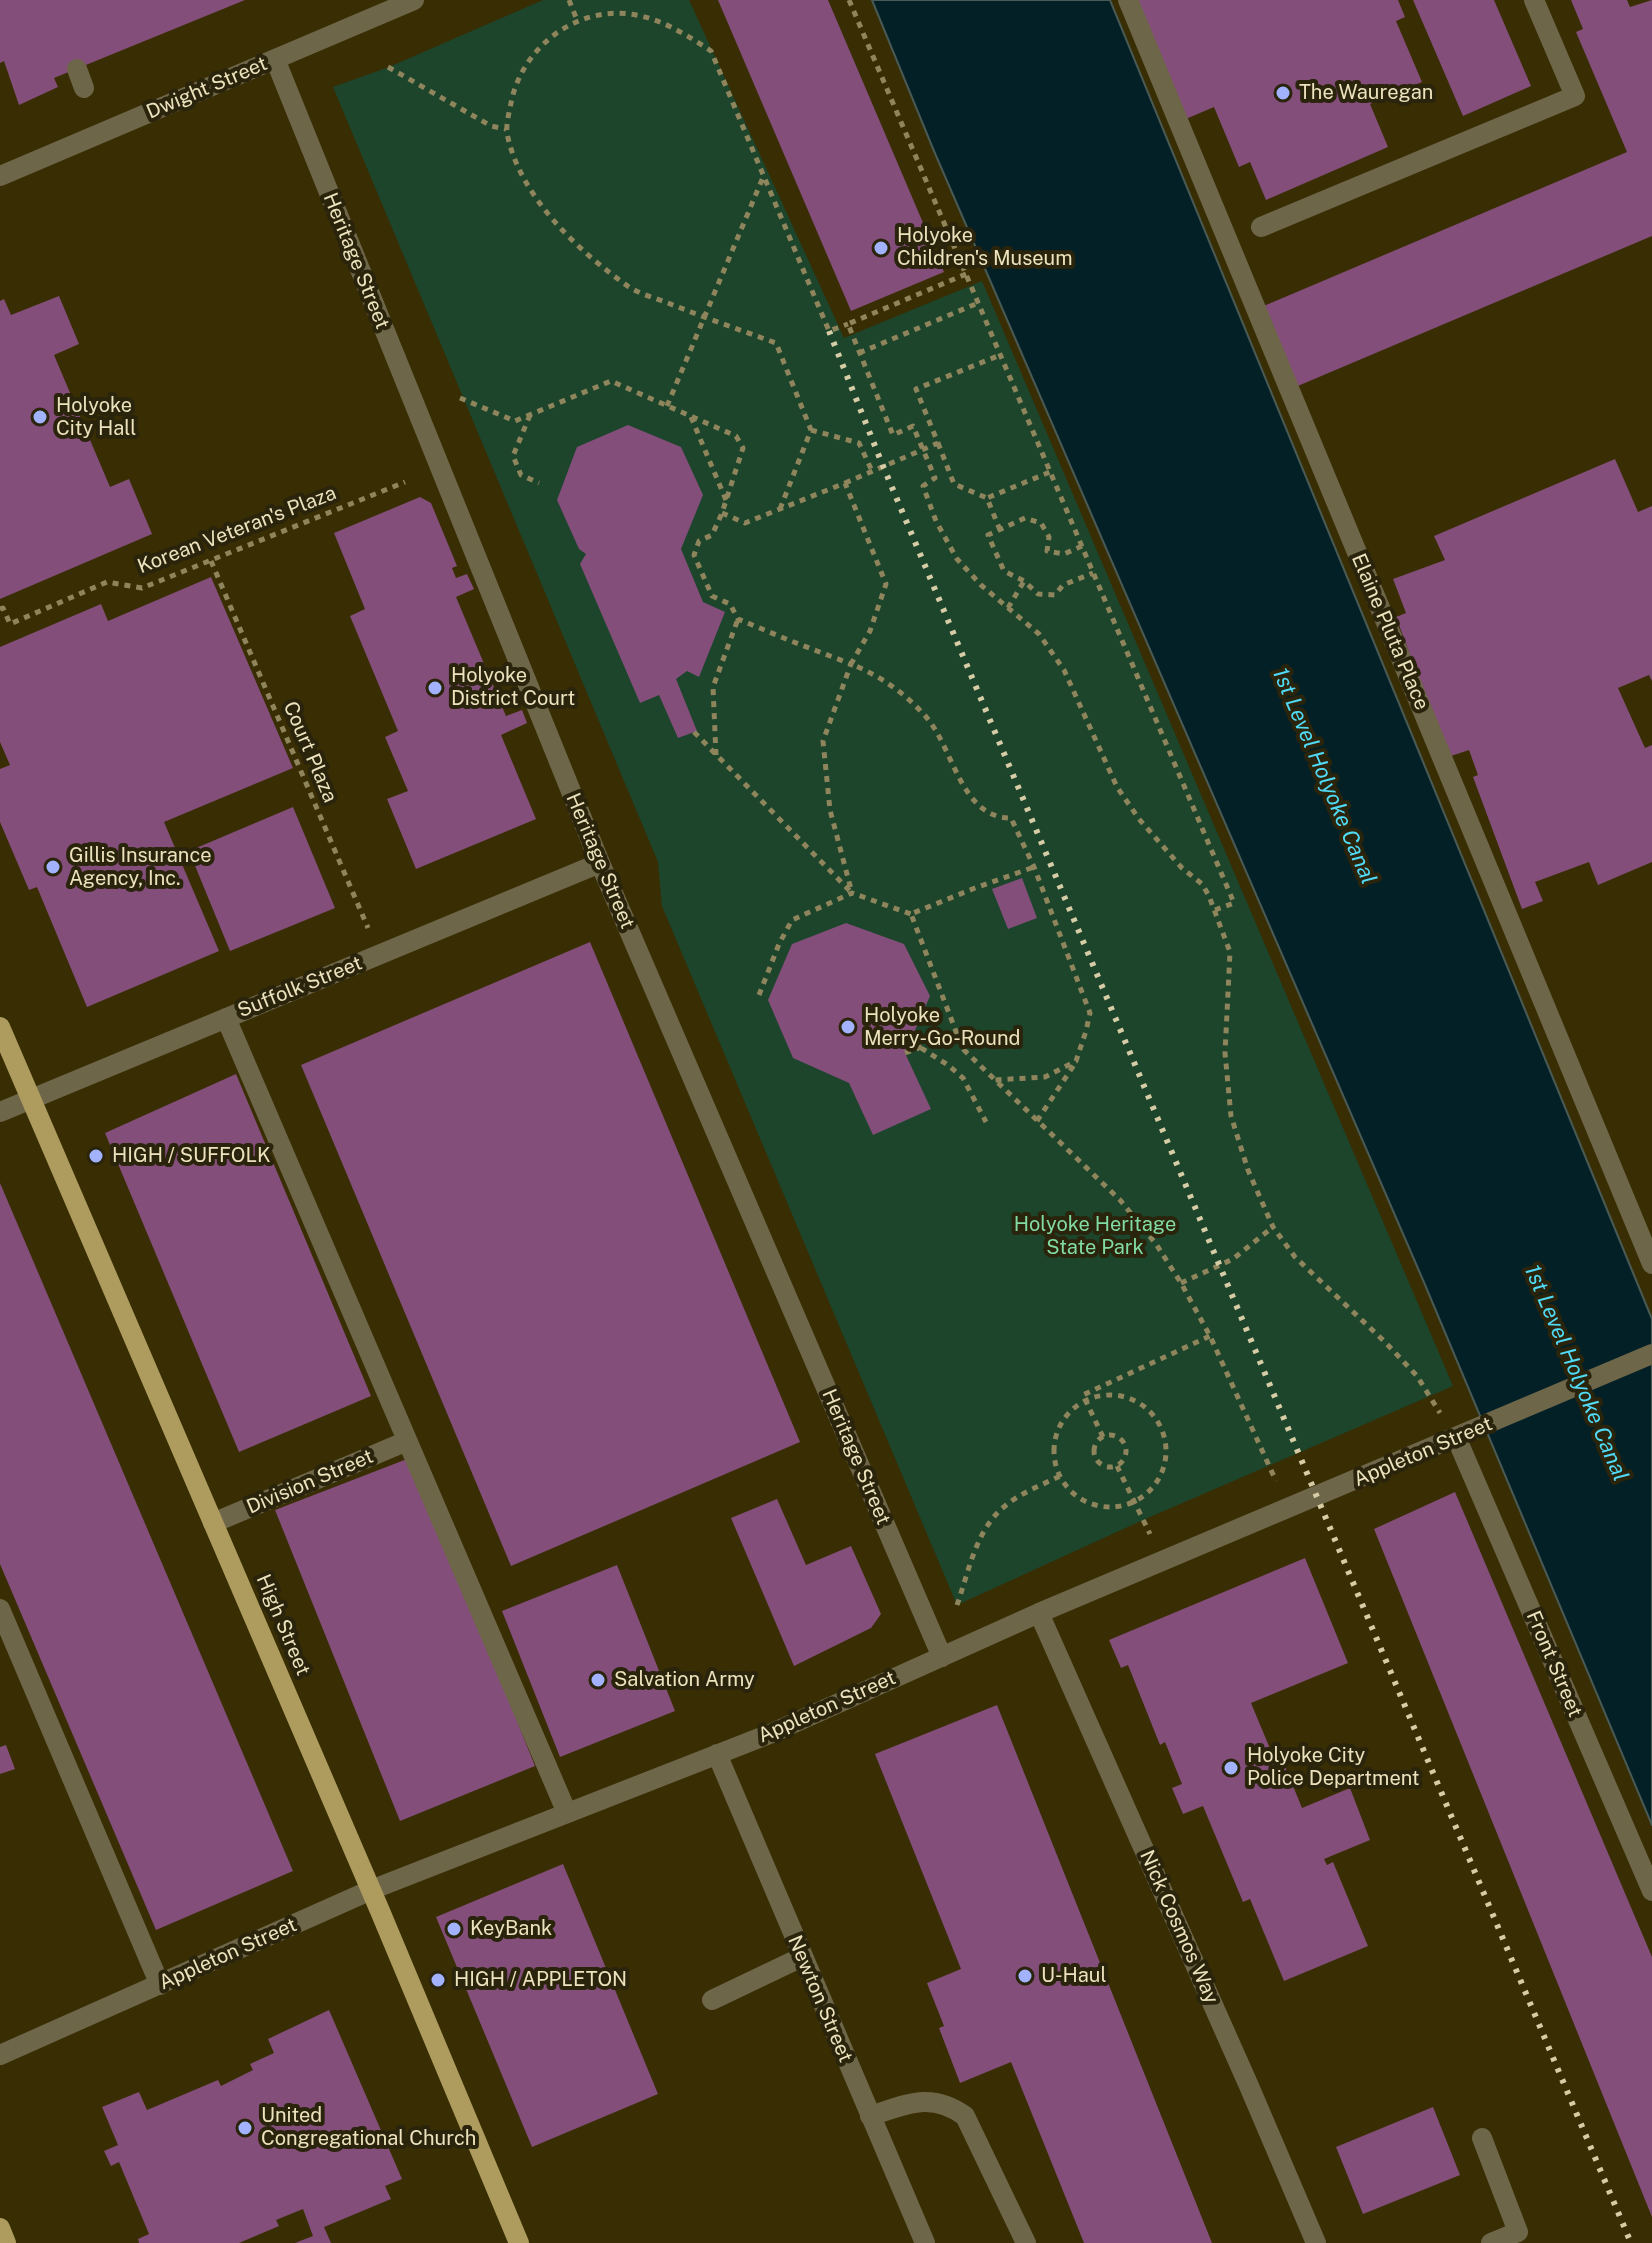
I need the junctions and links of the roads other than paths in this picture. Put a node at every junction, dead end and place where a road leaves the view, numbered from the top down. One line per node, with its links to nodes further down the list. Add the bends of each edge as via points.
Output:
1 (414, 0): 4 (street, Dwight Street)
2 (1128, 0): 12 (street, Elaine Pluta Place)
3 (1534, 0): 6 (street, via 1575,96)
4 (275, 59): 5 (street, Dwight Street); 7 (street, Heritage Street)
5 (0, 176)
6 (1261, 227)
7 (600, 863): 8 (street, Suffolk Street); 19 (street, Heritage Street)
8 (226, 1018): 10 (street, Suffolk Street); 15 (street)
9 (0, 1027): 10 (main road, High Street)
10 (30, 1099): 11 (street, Suffolk Street); 16 (main road, High Street)
11 (0, 1112)
12 (1652, 1264)
13 (1652, 1354): 14 (street, Appleton Street)
14 (1465, 1434): 18 (street, Appleton Street); 23 (street, Front Street)
15 (407, 1441): 16 (street, Division Street); 21 (street)
16 (213, 1523): 22 (main road, High Street)
17 (0, 1609): 25 (street)
18 (1039, 1613): 19 (street, Appleton Street); 36 (street, Nick Cosmos Way)
19 (942, 1657): 20 (street, Appleton Street)
20 (717, 1754): 21 (street, Appleton Street); 24 (street, Newton Street)
21 (567, 1813): 22 (street, Appleton Street)
22 (371, 1890): 25 (street, Appleton Street); 33 (main road, High Street)
23 (1652, 1891)
24 (802, 1957): 26 (street); 28 (street, Newton Street)
25 (160, 1985): 27 (street, Appleton Street)
26 (712, 2000)
27 (0, 2055)
28 (870, 2116): 34 (street, Newton Street); 35 (street, via 921,2101 965,2116)
29 (1482, 2138): 31 (street)
30 (0, 2228): 32 (main road)
31 (1518, 2238): 37 (street)
32 (6, 2243)
33 (519, 2243)
34 (925, 2243)
35 (1026, 2243)
36 (1316, 2243)
37 (1491, 2243)

